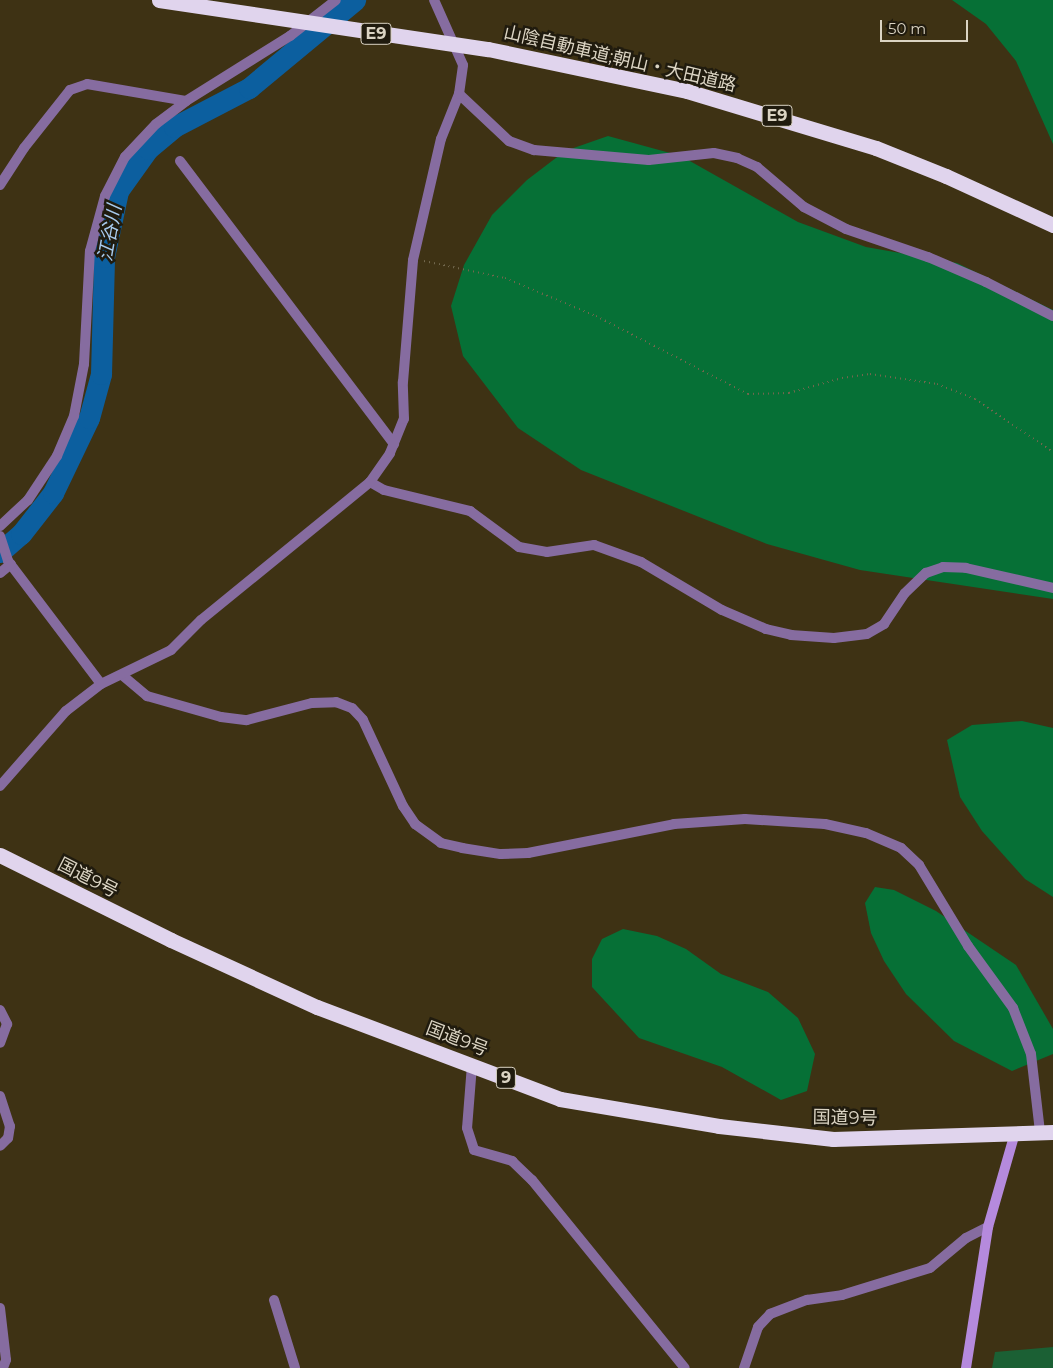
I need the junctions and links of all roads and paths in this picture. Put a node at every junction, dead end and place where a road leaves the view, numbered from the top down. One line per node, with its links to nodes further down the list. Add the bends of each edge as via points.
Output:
1 (159, 0): 8 (highway, 山陰自動車道;朝山・大田道路 / E9, via 488,49 687,91 876,148)
2 (336, 0): 5 (street, via 290,36)
3 (434, 0): 4 (street, via 463,65)
4 (459, 94): 9 (street, via 441,139); 10 (street, via 510,142 534,150 649,160 714,152 737,158 757,167 804,207 846,229 928,257 1004,290)
5 (186, 101): 7 (street, via 87,84 70,90); 14 (street, via 156,124 125,157 105,196 90,251 84,364 74,416 48,471 28,500)
6 (180, 161): 11 (street)
7 (0, 185)
8 (1053, 225)
9 (413, 260): 11 (street, via 403,382 404,419); 12 (path, via 505,278 596,316 748,394 788,394 842,378 870,374 937,384 975,399)
10 (1053, 316)
11 (394, 444): 13 (street)
12 (1053, 452)
13 (370, 482): 18 (street, via 384,490 470,511 519,547 547,552 594,545 640,562 722,610 792,636 834,638 867,634 884,624 905,593 926,573 943,567 966,568); 19 (street, via 201,620 171,650)
14 (0, 526)
15 (0, 536): 16 (street)
16 (9, 562): 17 (street); 20 (street)
17 (0, 573)
18 (1053, 588)
19 (122, 675): 20 (street); 27 (street, via 147,696 220,717 247,720 312,703 336,702 352,708 363,720 403,806 416,824 441,843 462,848 501,854 528,853 674,824 745,819 825,824 866,833 900,848 919,865 968,946 1016,1015 1031,1054)
20 (101, 684): 21 (street, via 66,710)
21 (0, 786)
22 (0, 855): 25 (highway, 国道9号 / 9, via 171,940 317,1007)
23 (0, 1010): 24 (street, via 7,1024)
24 (0, 1043)
25 (472, 1065): 28 (highway, 国道9号 / 9, via 560,1098 718,1126 833,1139); 35 (street, via 468,1128 474,1150 512,1161 532,1180)
26 (0, 1096): 29 (street, via 10,1126 8,1138)
27 (1046, 1132): 28 (highway, 国道9号 / 9)
28 (1015, 1133): 30 (street)
29 (0, 1146)
30 (988, 1227): 36 (street, via 966,1238 930,1268 842,1295 807,1300 770,1314 758,1327); 37 (street)
31 (274, 1300): 34 (street)
32 (0, 1308): 33 (street, via 6,1360)
33 (3, 1368)
34 (295, 1368)
35 (685, 1368)
36 (744, 1368)
37 (966, 1368)

